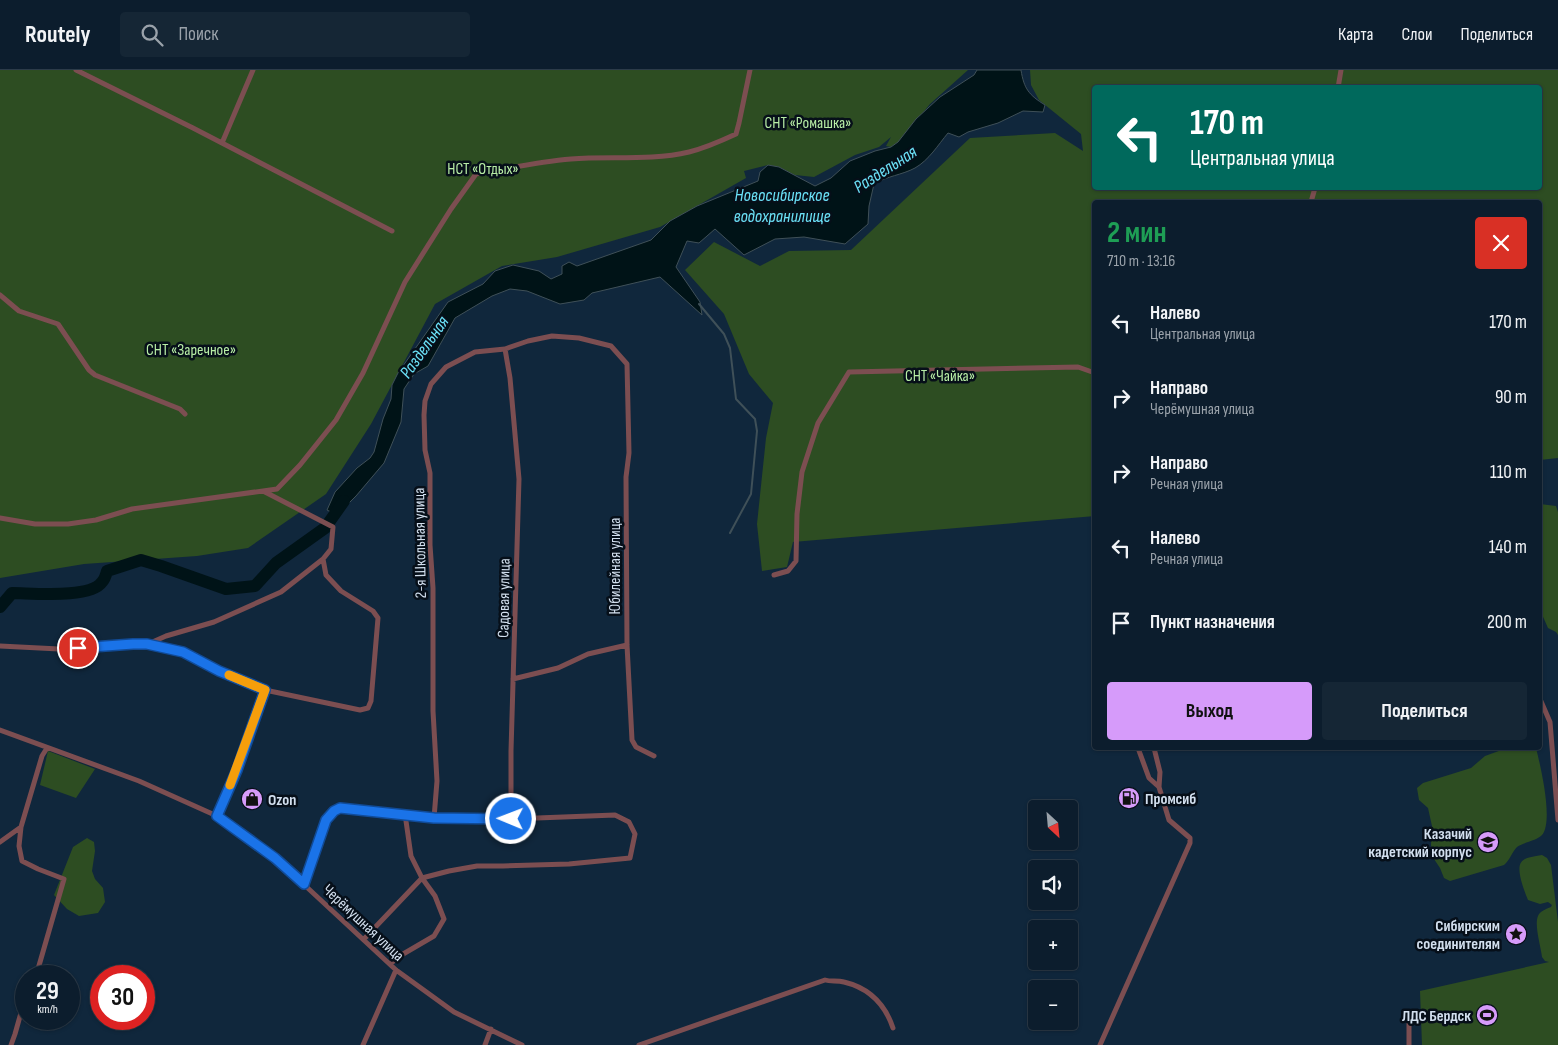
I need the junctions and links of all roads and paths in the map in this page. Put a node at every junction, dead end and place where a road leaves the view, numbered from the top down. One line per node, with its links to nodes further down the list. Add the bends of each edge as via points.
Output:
1 (76, 70): 6 (street)
2 (253, 70): 6 (street)
3 (750, 70): 13 (street, via 736,134 717,142 689,152 660,156 529,163 476,174 405,282 363,373 336,420 277,489)
4 (1341, 70): 5 (street)
5 (1338, 85)
6 (222, 143): 7 (street)
7 (392, 231)
8 (0, 295): 12 (street, via 19,311 58,324 95,375)
9 (505, 349): 10 (street, 2-я Школьная улица, via 552,336 579,338 611,346); 20 (street, Садовая улица, via 518,479); 31 (street, 2-я Школьная улица, via 475,352 446,367 431,384 425,401 433,588 433,711 437,781)
10 (626, 364): 18 (street, Юбилейная улица, via 629,453 626,477)
11 (1092, 371): 16 (street, via 1078,367 849,372 818,423 802,472 796,561 788,571)
12 (186, 414)
13 (262, 491): 14 (street, via 132,509 68,524 35,524); 15 (street, via 333,527 331,549)
14 (0, 518)
15 (323, 559): 17 (street, via 282,592 214,622); 21 (street, via 326,575 341,591 373,611 378,618 368,708 360,710)
16 (774, 575)
17 (147, 644): 19 (street, via 59,649); 21 (street, via 183,652)
18 (627, 645): 20 (street, via 588,654 558,668); 27 (street, Юбилейная улица, via 632,740 636,748)
19 (0, 646)
20 (514, 679): 32 (street, Садовая улица)
21 (265, 690): 30 (street)
22 (1542, 704): 33 (street, via 1550,722)
23 (0, 730): 24 (street, Черёмушная улица)
24 (47, 748): 30 (street, Черёмушная улица, via 139,781); 34 (street)
25 (1139, 750): 28 (street, via 1148,778)
26 (1154, 750): 28 (street, via 1160,772)
27 (654, 756)
28 (1159, 787): 51 (street, via 1169,820 1190,838 1190,843)
29 (405, 814): 31 (street); 36 (street, via 412,856); 37 (street, via 340,808 334,811 326,820)
30 (217, 816): 37 (street, Черёмушная улица, via 275,858)
31 (434, 818): 32 (street)
32 (511, 819): 36 (street, via 615,815 629,822 635,834 630,858 570,864 477,866)
33 (1558, 820)
34 (21, 827): 35 (street); 40 (street, via 19,846 22,861 64,879)
35 (0, 842)
36 (422, 878): 38 (street); 39 (street, via 435,896 444,919 434,936)
37 (304, 884): 38 (street, Черёмушная улица)
38 (364, 939): 39 (street, Черёмушная улица)
39 (390, 964): 41 (street, Черёмушная улица)
40 (39, 965)
41 (396, 970): 44 (street, Черёмушная улица, via 454,1012); 47 (street)
42 (1409, 1020): 52 (street)
43 (893, 1028): 50 (street, via 888,1014 872,994 842,981 825,980)
44 (491, 1029): 48 (street); 49 (street, Черёмушная улица)
45 (17, 1030): 46 (street)
46 (11, 1045)
47 (363, 1045)
48 (485, 1045)
49 (522, 1045)
50 (639, 1045)
51 (1100, 1045)
52 (1410, 1045)

